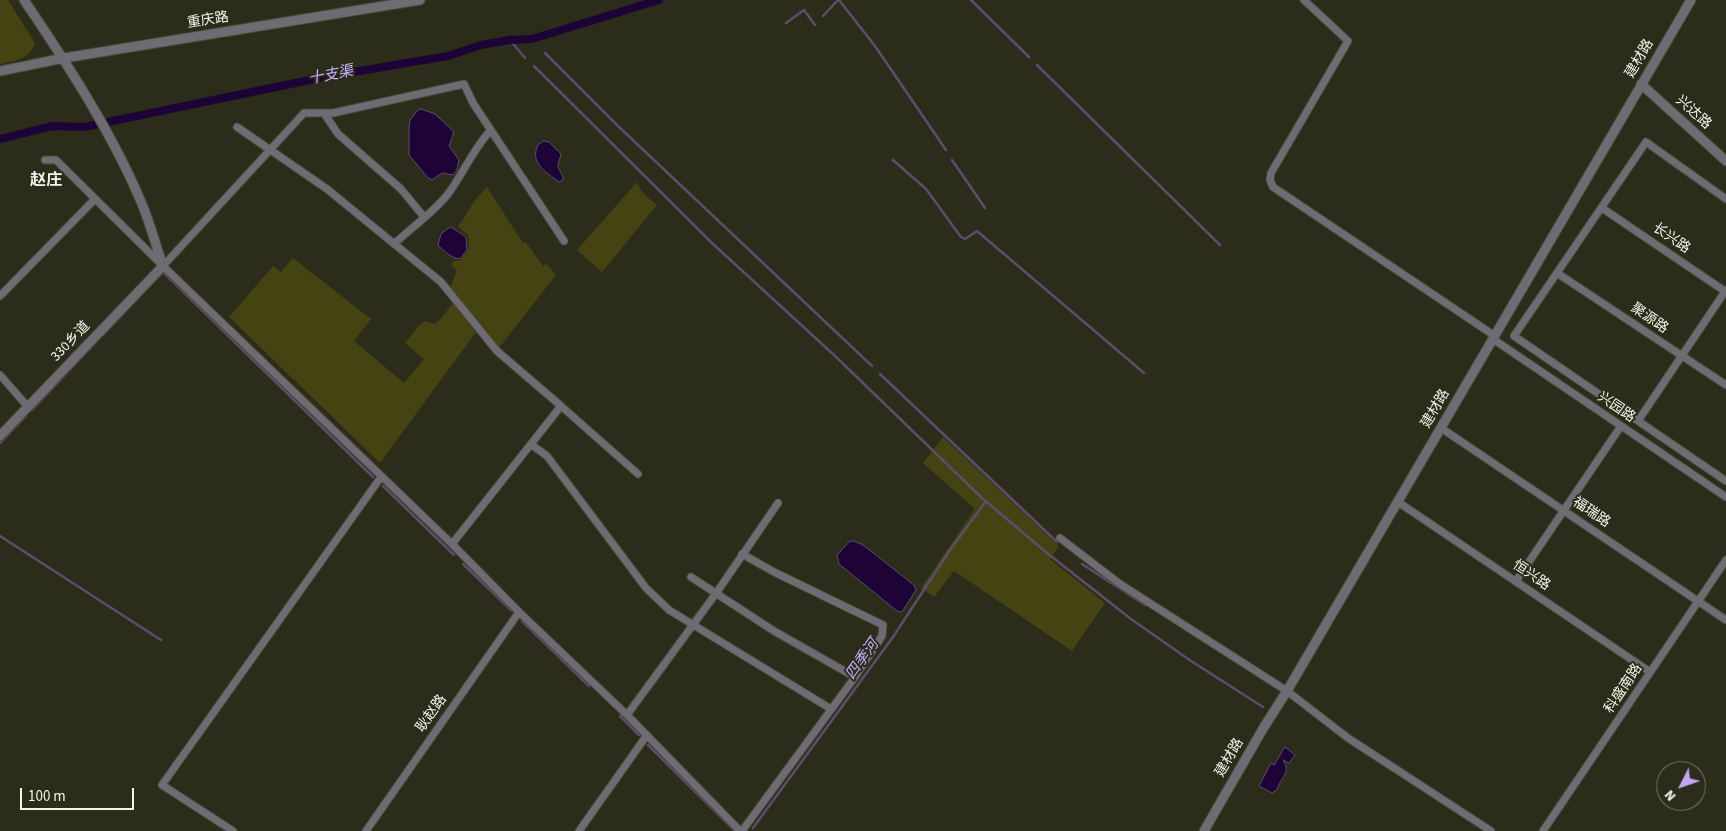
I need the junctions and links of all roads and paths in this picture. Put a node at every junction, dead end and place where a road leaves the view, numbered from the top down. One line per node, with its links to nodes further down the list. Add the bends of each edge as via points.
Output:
1 (24, 0): 5 (street)
2 (420, 0): 5 (street, 重庆路)
3 (1304, 0): 24 (street, 兴园路, via 1348,42 1271,173 1273,186)
4 (1691, 0): 7 (street, 建材路)
5 (64, 58): 6 (street, 重庆路); 20 (street, via 140,198)
6 (0, 71)
7 (1641, 84): 13 (street, 兴达路); 24 (street, 建材路)
8 (324, 113): 10 (street, via 464,84); 11 (street, via 304,113); 17 (street, via 338,134 402,189)
9 (237, 128): 11 (street)
10 (491, 130): 17 (street, via 447,195); 18 (street)
11 (270, 150): 19 (street, via 327,190); 20 (street)
12 (45, 160): 14 (street, via 56,160)
13 (1726, 162)
14 (95, 199): 20 (street); 23 (street)
15 (1726, 199): 16 (street, via 1646,142)
16 (1602, 208): 21 (street); 22 (street, 长兴路)
17 (424, 217): 19 (street)
18 (564, 241)
19 (394, 244): 28 (street, via 441,282 497,351)
20 (163, 266): 29 (street, 330乡道); 36 (street)
21 (1557, 273): 25 (street, 聚源路); 30 (street, via 1514,336)
22 (1726, 291): 25 (street)
23 (0, 296)
24 (1494, 338): 31 (street, 兴园路); 32 (street, 建材路)
25 (1682, 356): 27 (street, 聚源路); 30 (street)
26 (0, 375): 29 (street)
27 (1726, 385)
28 (561, 406): 34 (street); 35 (street)
29 (28, 407): 33 (street, 330乡道)
30 (1638, 421): 37 (street)
31 (1621, 426): 38 (street, 兴园路); 41 (street)
32 (1441, 428): 39 (street, 建材路); 41 (street, 福瑞路)
33 (0, 436)
34 (532, 445): 43 (street); 52 (street, via 550,460 646,588 669,610)
35 (638, 474)
36 (382, 477): 43 (street); 59 (street, via 162,785)
37 (1726, 481)
38 (1726, 497)
39 (1398, 502): 47 (street, 恒兴路); 55 (street, 建材路)
40 (778, 503): 44 (street)
41 (1564, 511): 47 (street); 49 (street, 福瑞路)
42 (1060, 538): 55 (street, via 1120,584)
43 (452, 544): 50 (street)
44 (742, 554): 48 (street); 54 (street, via 883,626 882,636)
45 (1726, 560): 49 (street, 科盛南路)
46 (691, 577): 48 (street)
47 (1516, 581): 53 (street, 恒兴路)
48 (717, 592): 52 (street); 54 (street, via 774,631)
49 (1698, 601): 51 (street, 福瑞路); 53 (street, 科盛南路)
50 (519, 612): 57 (street); 60 (street, 耿赵路)
51 (1726, 620)
52 (694, 624): 56 (street); 57 (street)
53 (1650, 672): 65 (street, 科盛南路)
54 (855, 677): 56 (street)
55 (1287, 692): 63 (street, 建材路); 64 (street, via 1348,738)
56 (831, 709): 62 (street)
57 (627, 715): 58 (street)
58 (647, 735): 61 (street); 62 (street)
59 (233, 831)
60 (366, 831)
61 (579, 831)
62 (741, 831)
63 (1204, 831)
64 (1491, 831)
65 (1543, 831)

